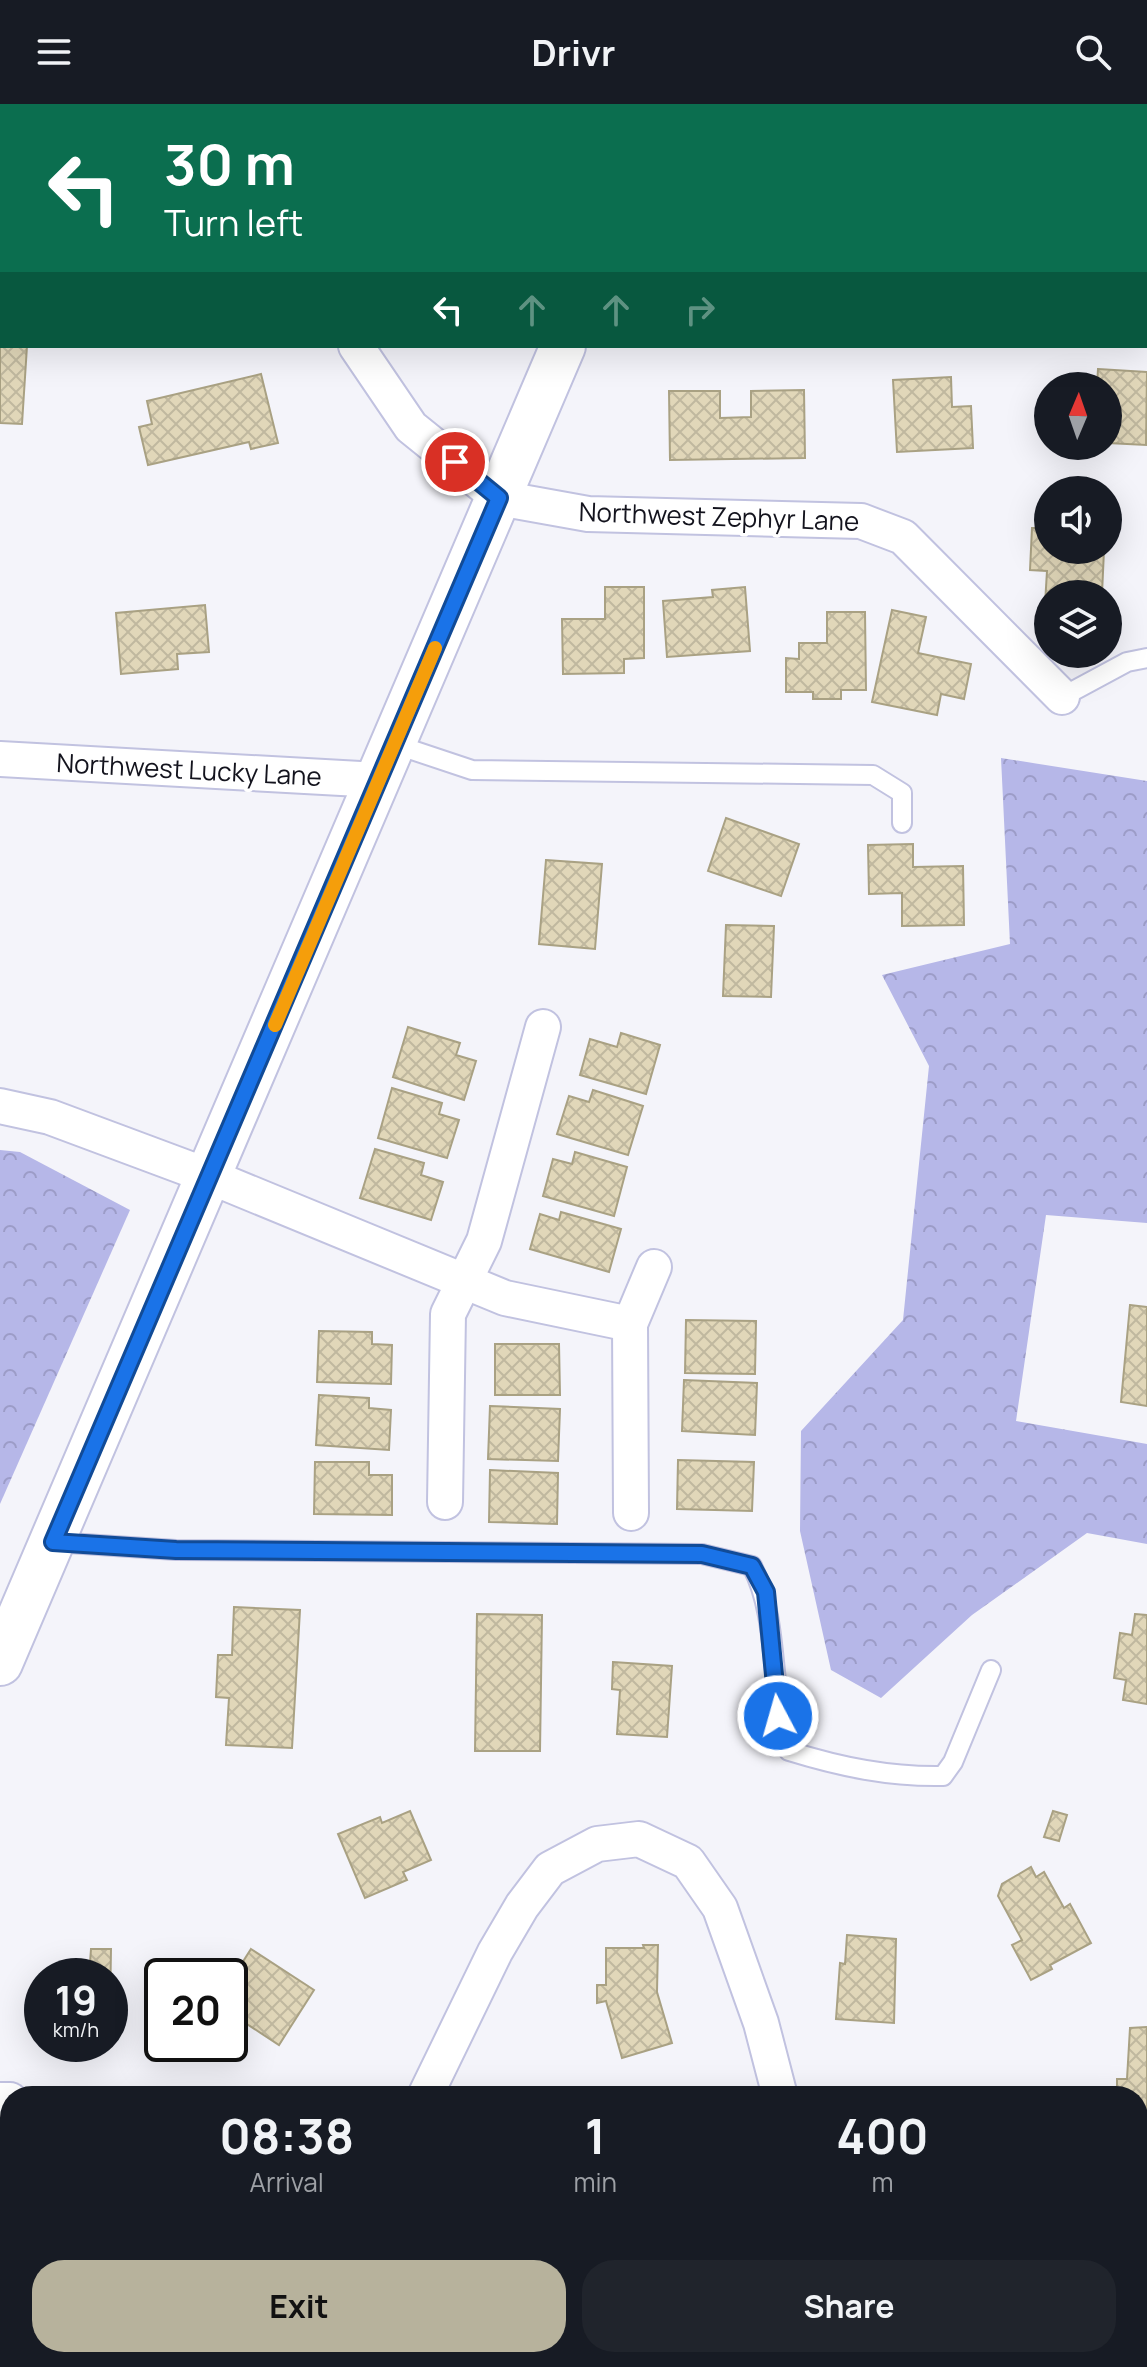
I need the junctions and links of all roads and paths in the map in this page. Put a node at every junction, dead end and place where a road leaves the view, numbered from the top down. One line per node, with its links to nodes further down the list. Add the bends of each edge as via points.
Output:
1 (357, 348): 3 (street, via 411,427)
2 (562, 348): 3 (main road)
3 (499, 498): 5 (street, Northwest Zephyr Lane, via 588,514 861,521 884,527 918,550); 7 (main road)
4 (1147, 658): 5 (lane, via 1127,662)
5 (1062, 697)
6 (0, 759): 7 (street, Northwest Lucky Lane)
7 (386, 762): 8 (lane, via 472,770 873,775 902,793); 11 (main road)
8 (902, 823)
9 (543, 1027): 13 (street, via 484,1241)
10 (0, 1106): 11 (street, via 50,1117)
11 (211, 1177): 13 (street); 17 (main road)
12 (654, 1267): 14 (street)
13 (463, 1284): 14 (street); 15 (street, via 448,1314)
14 (630, 1324): 16 (street)
15 (445, 1502)
16 (631, 1513)
17 (53, 1542): 18 (main road); 19 (lane, via 176,1550 702,1554 752,1566 766,1592 778,1716 789,1751 841,1768 903,1777 943,1776)
18 (0, 1663)
19 (991, 1670)
20 (430, 2086): 21 (street, via 495,1952 550,1869 597,1844 639,1839 688,1862 720,1908 761,2023)
21 (775, 2086)

